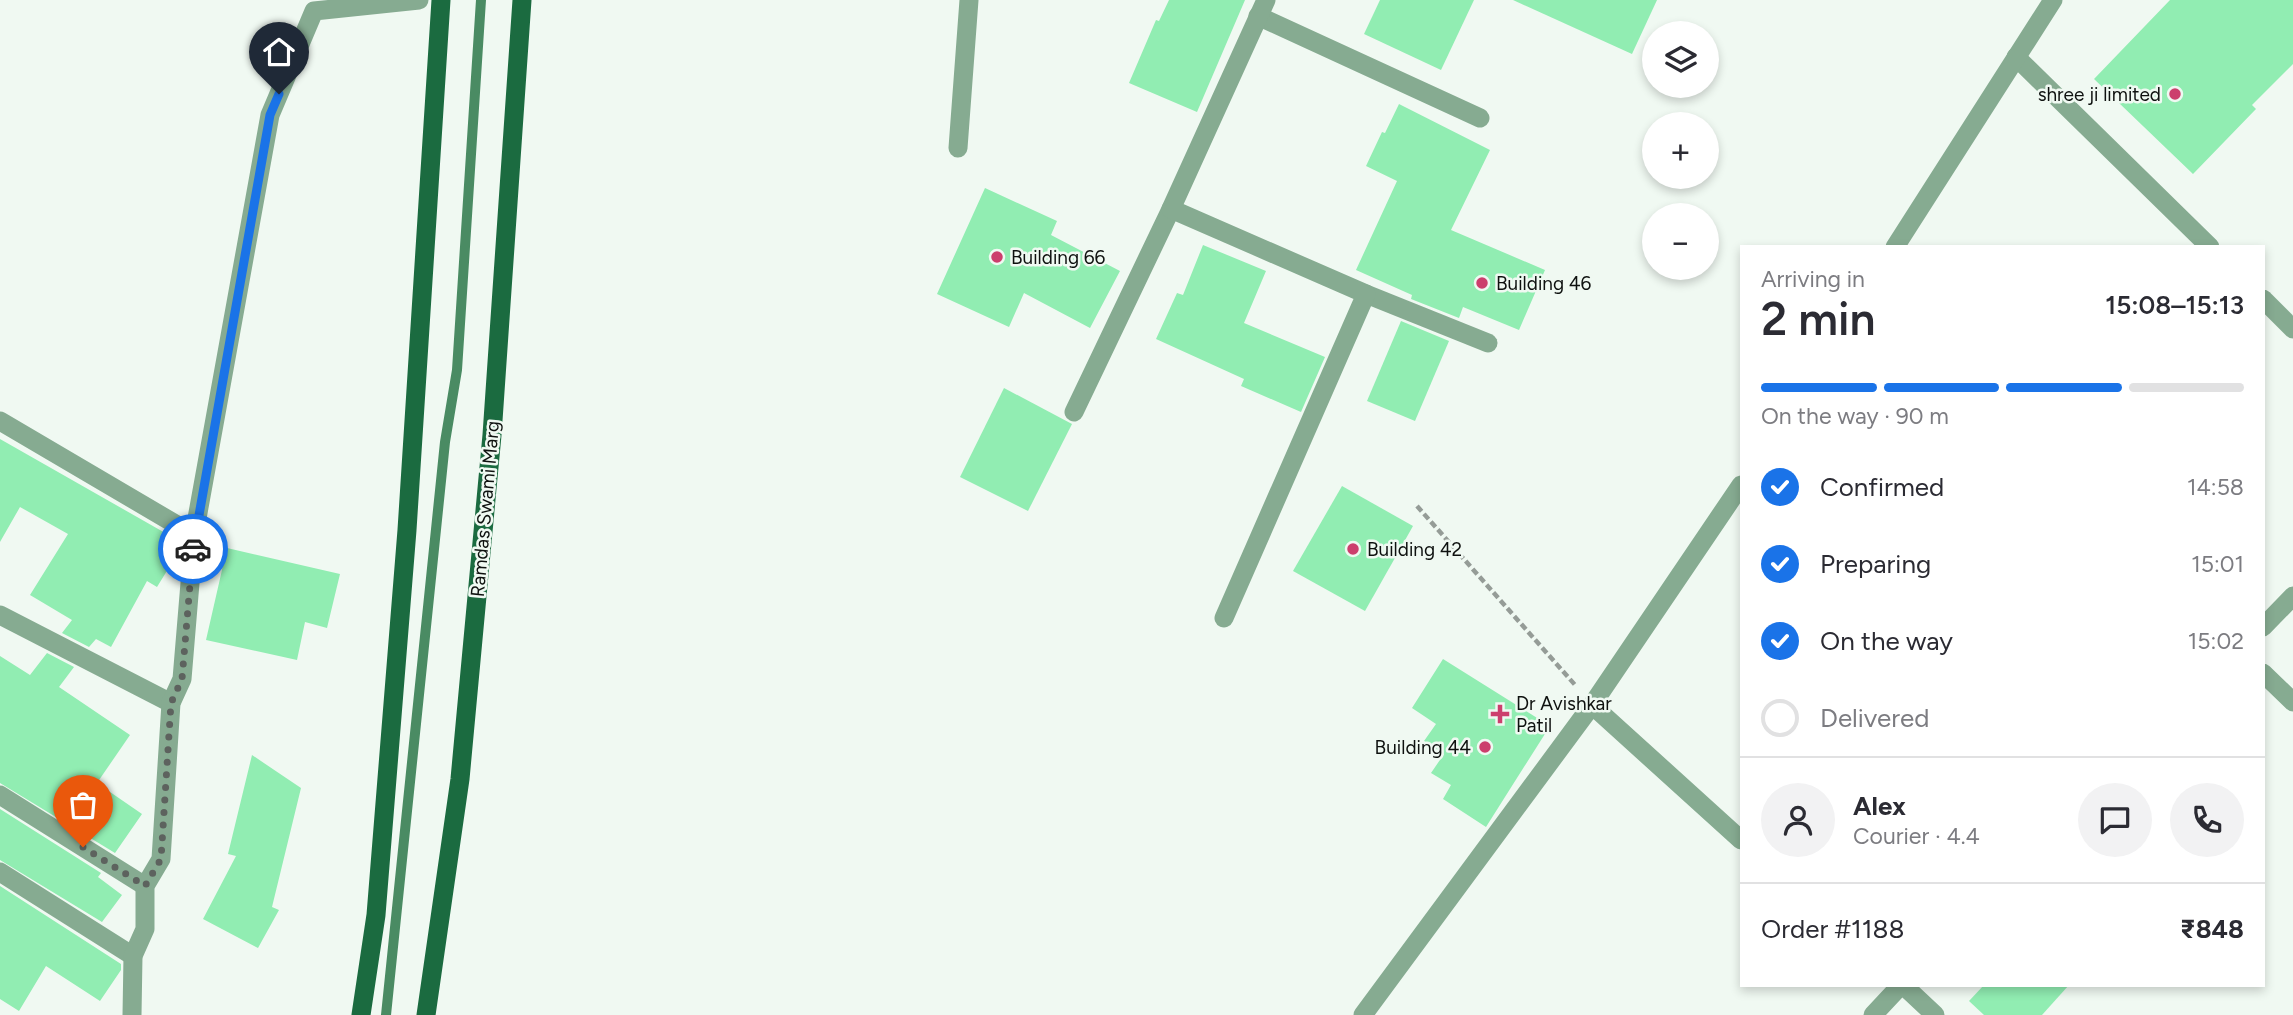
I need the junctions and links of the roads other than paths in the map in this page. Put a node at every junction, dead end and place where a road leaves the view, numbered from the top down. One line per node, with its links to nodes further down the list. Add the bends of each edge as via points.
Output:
1 (419, 0): 20 (street, via 314,11 270,115)
2 (441, 0): 37 (main road, via 404,571 376,915)
3 (522, 0): 38 (main road, Ramdas Swami Marg, via 492,435 461,765)
4 (969, 0): 9 (street)
5 (2053, 0): 7 (street)
6 (1262, 8): 8 (street); 10 (street)
7 (2016, 57): 11 (street); 12 (street)
8 (1480, 118)
9 (958, 148)
10 (1171, 209): 13 (street); 17 (street)
11 (1896, 245)
12 (2208, 245)
13 (1366, 294): 16 (street); 23 (street)
14 (2265, 301): 15 (street)
15 (2293, 329)
16 (1488, 343)
17 (1074, 412)
18 (0, 421): 20 (street)
19 (1738, 496): 28 (street)
20 (194, 536): 27 (street, via 182,679)
21 (2293, 596): 24 (street)
22 (0, 615): 27 (street)
23 (1224, 618)
24 (2265, 624)
25 (2265, 675): 26 (street)
26 (2293, 702)
27 (171, 703): 32 (street, via 161,859)
28 (1592, 705): 30 (street); 39 (street)
29 (0, 795): 32 (street)
30 (1740, 839)
31 (0, 872): 33 (street)
32 (145, 886): 33 (street, via 145,929)
33 (133, 956): 36 (street)
34 (1901, 987): 40 (street)
35 (1903, 987): 41 (street)
36 (132, 1015)
37 (361, 1015)
38 (426, 1015)
39 (1363, 1015)
40 (1872, 1015)
41 (1935, 1015)

